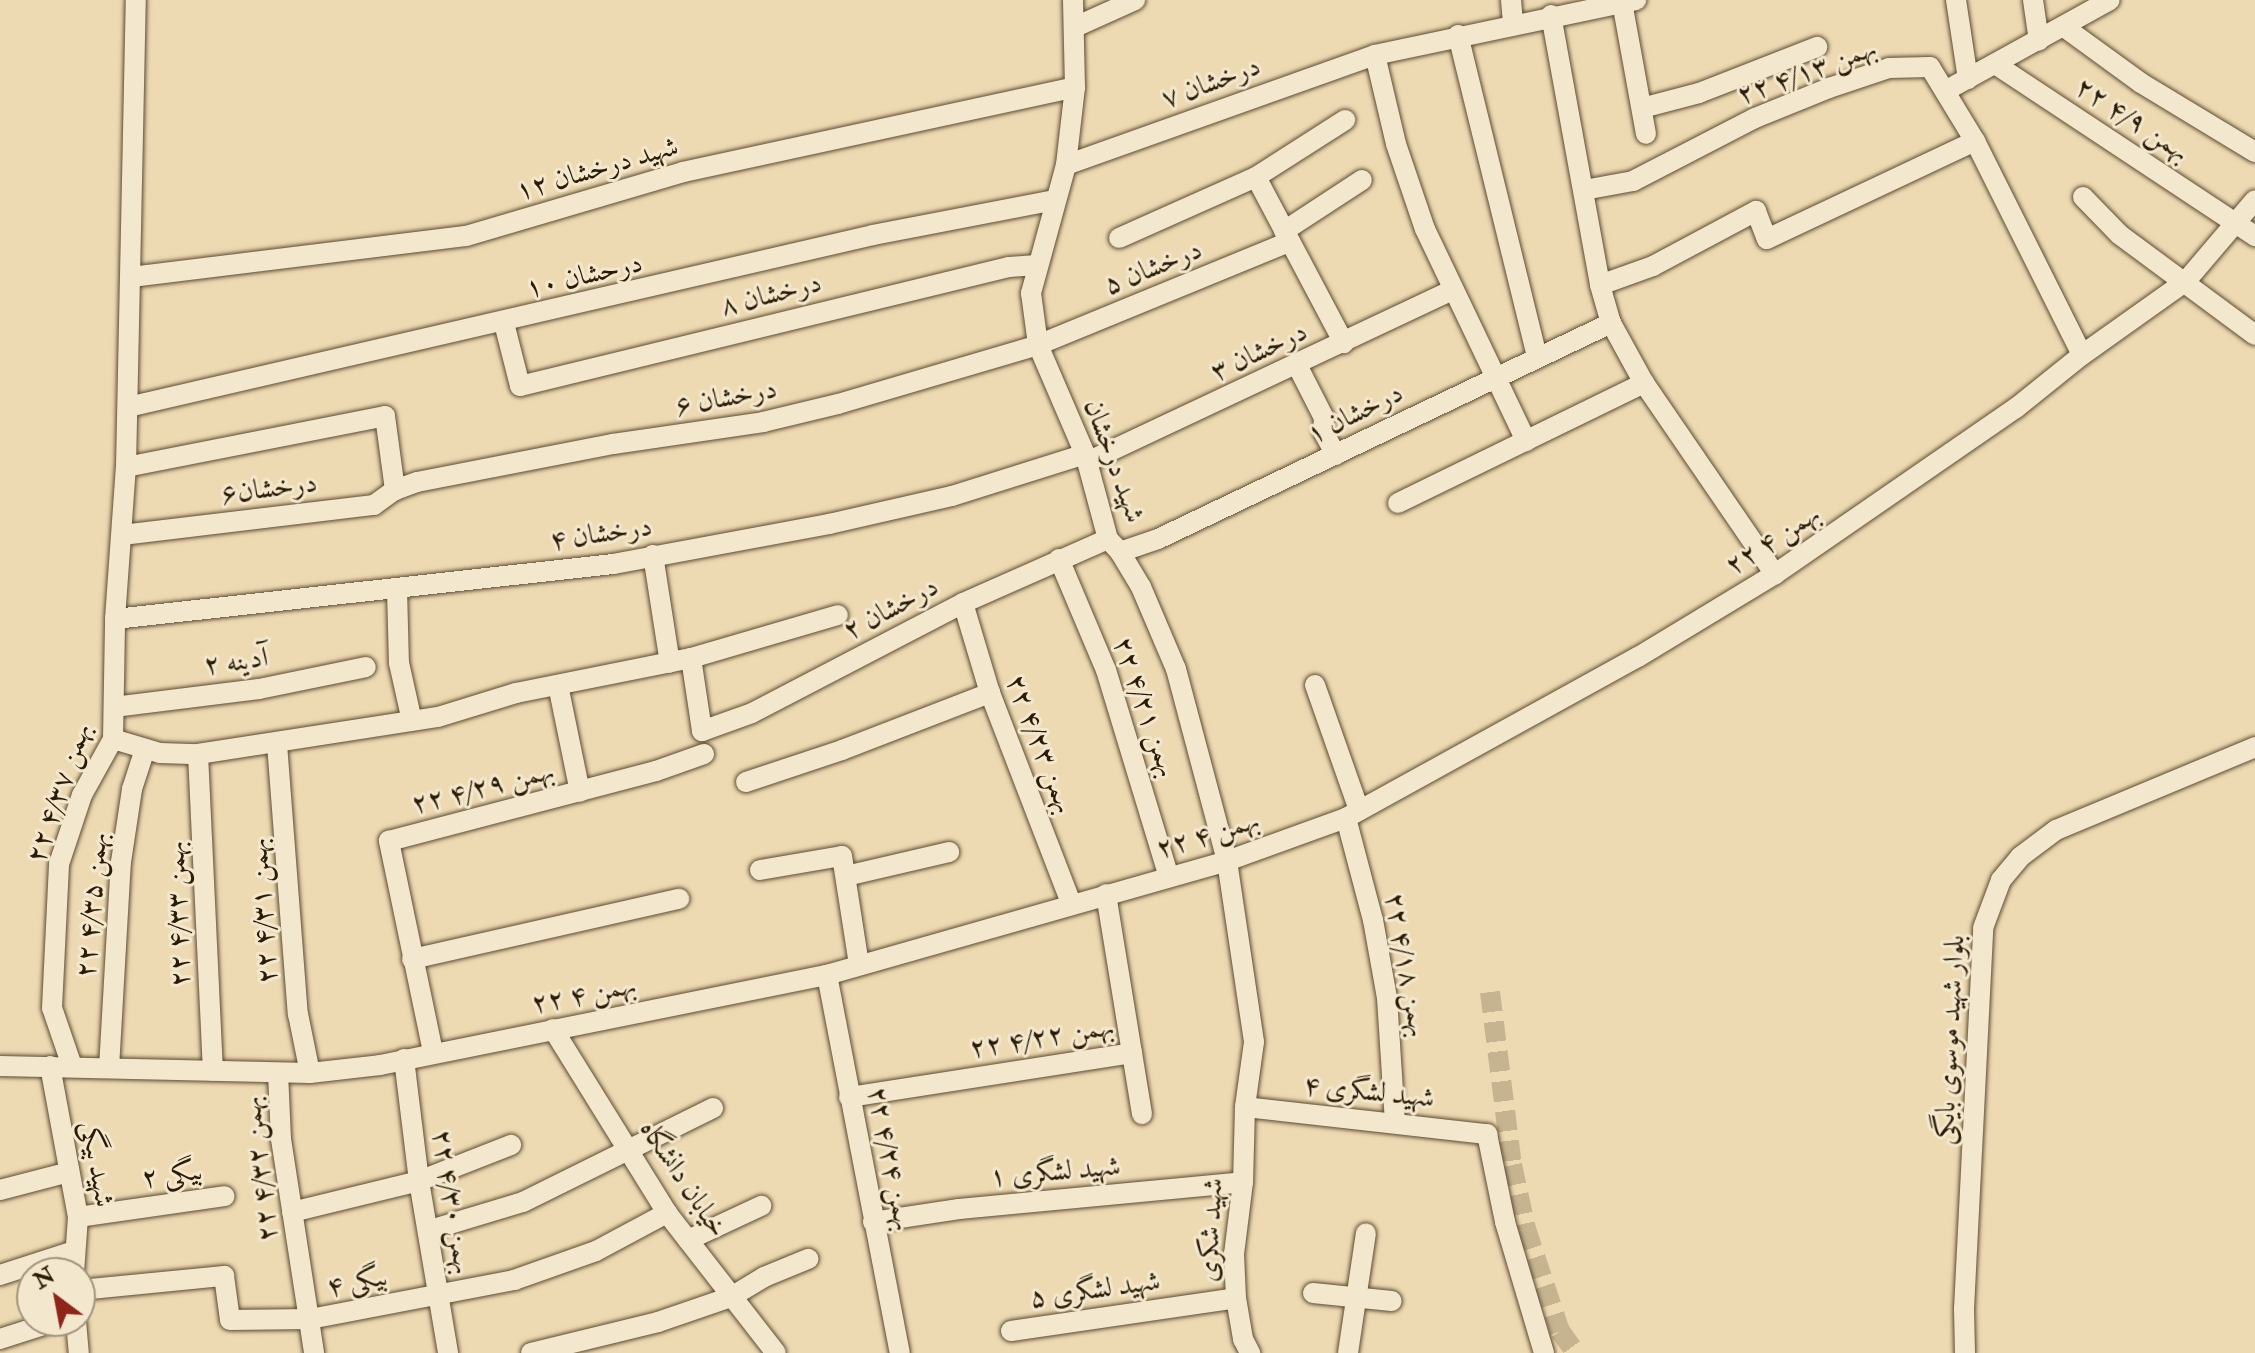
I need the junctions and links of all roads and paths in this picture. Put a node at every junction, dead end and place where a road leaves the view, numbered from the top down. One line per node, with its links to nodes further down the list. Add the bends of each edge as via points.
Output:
1 (136, 0): 38 (street, ۲۲ بهمن ۴/۳۷)
2 (1073, 0): 11 (street, شهید درخشان)
3 (1135, 0): 11 (street)
4 (1511, 0): 10 (street)
5 (1956, 0): 18 (street)
6 (2033, 0): 14 (street)
7 (2110, 0): 12 (street)
8 (1629, 1): 9 (street, درخشان ۷); 21 (street)
9 (1551, 15): 10 (street, درخشان ۷); 29 (street)
10 (1513, 23): 13 (street, درخشان ۷)
11 (1075, 27): 19 (street, شهید درخشان)
12 (2064, 27): 14 (street); 25 (street, via 2141,83)
13 (1458, 35): 16 (street, درخشان ۷); 48 (street)
14 (2039, 41): 17 (street)
15 (1817, 47): 21 (street, via 1699,93)
16 (1375, 55): 26 (street, درخشان ۷); 41 (street, via 1401,158)
17 (1995, 64): 18 (street); 33 (street, ۲۲ بهمن ۴/۹)
18 (1968, 79): 20 (street)
19 (1075, 87): 26 (street, شهید درخشان); 38 (street, شهید درخشان ۱۲, via 683,172 466,236)
20 (1945, 91): 24 (street, ۲۲ بهمن ۴/۱۳); 29 (street, ۲۲ بهمن ۴/۱۳, via 1930,67 1889,68 1755,118 1633,181)
21 (1642, 108): 23 (street)
22 (1345, 120): 27 (street)
23 (1646, 134)
24 (1975, 141): 40 (street, via 1767,239 1756,211 1653,266); 47 (street, ۲۲ بهمن ۴/۱۳)
25 (2255, 152)
26 (1066, 165): 31 (street, شهید درخشان)
27 (1256, 177): 34 (street); 36 (street)
28 (1362, 180): 34 (street, درخشان ۵)
29 (1584, 190): 40 (street)
30 (2083, 197): 39 (street, via 2120,235)
31 (1054, 200): 37 (street, شهید درخشان); 42 (street, درحشان ۱۰, via 873,235)
32 (2255, 200): 33 (street, ۲۲ بهمن ۴)
33 (2237, 224): 35 (street, ۲۲ بهمن ۴/۹); 39 (street, ۲۲ بهمن ۴)
34 (1286, 236): 45 (street); 46 (street, درخشان ۵)
35 (2255, 236)
36 (1119, 238)
37 (1037, 265): 42 (street, درخشان ۸, via 1009,267 520,386); 46 (street, شهید درخشان, via 1031,293)
38 (131, 277): 52 (street, ۲۲ بهمن ۴/۳۷)
39 (2186, 281): 44 (street); 47 (street, ۲۲ بهمن ۴)
40 (1600, 285): 43 (street)
41 (1453, 290): 45 (street, درخشان ۳); 50 (street)
42 (504, 323): 52 (street, درحشان ۱۰)
43 (1611, 323): 48 (street, درخشان ۱); 51 (street)
44 (2255, 335)
45 (1344, 343): 49 (street, درخشان ۳)
46 (1038, 345): 55 (street, شهید درخشان); 57 (street, درخشان ۶, via 763,422)
47 (2082, 355): 64 (street, ۲۲ بهمن ۴, via 2016,408)
48 (1537, 357): 50 (street, درخشان ۱)
49 (1297, 365): 54 (street); 55 (street, درخشان ۳)
50 (1495, 378): 53 (street); 54 (street, درخشان ۱)
51 (1644, 383): 53 (street); 64 (street)
52 (128, 407): 56 (street, ۲۲ بهمن ۴/۳۷)
53 (1526, 441): 59 (street)
54 (1336, 455): 61 (street, درخشان ۱, via 1158,539)
55 (1086, 458): 61 (street, شهید درخشان); 62 (street, درخشان ۴, via 829,524)
56 (126, 467): 58 (street, via 385,416); 60 (street, ۲۲ بهمن ۴/۳۷)
57 (417, 482): 58 (street, درخشان۶)
58 (395, 490): 60 (street, درخشان۶, via 374,505)
59 (1398, 503)
60 (122, 535): 68 (street, ۲۲ بهمن ۴/۳۷)
61 (1114, 545): 63 (street, درخشان ۲); 87 (street, شهید درخشان, via 1141,587 1176,669)
62 (653, 555): 65 (street, درخشان ۴); 70 (street)
63 (1059, 559): 66 (street, درخشان ۲); 90 (street, ۲۲ بهمن ۴/۲۱, via 1106,670)
64 (1775, 574): 85 (street, ۲۲ بهمن ۴, via 1638,657)
65 (397, 589): 68 (street, درخشان ۴); 76 (street, via 399,663)
66 (963, 603): 69 (street, درخشان ۲, via 752,713 702,731); 74 (street, ۲۲ بهمن ۴/۲۳)
67 (838, 615): 69 (street)
68 (115, 619): 75 (street, ۲۲ بهمن ۴/۳۷)
69 (691, 658): 70 (street)
70 (670, 663): 72 (street)
71 (366, 667): 75 (street, آدینه ۲, via 259,689)
72 (558, 685): 76 (street); 84 (street)
73 (1315, 685): 85 (street, ۲۲ بهمن ۴/۱۸)
74 (990, 693): 83 (street); 93 (street, ۲۲ بهمن ۴/۲۳)
75 (114, 707): 77 (street, ۲۲ بهمن ۴/۳۷)
76 (412, 721): 78 (street)
77 (113, 739): 80 (street); 103 (street, ۲۲ بهمن ۴/۳۷, via 82,795 59,864 52,1008)
78 (277, 744): 81 (street); 107 (street, ۲۲ بهمن ۴/۳۱, via 298,1014)
79 (2255, 747): 149 (street, بلوار شهید موسوی بایگی, via 2056,830 2020,857 2001,880 1983,928)
80 (145, 749): 81 (street); 104 (street, ۲۲ بهمن ۴/۳۵, via 132,789 121,862)
81 (198, 754): 105 (street, ۲۲ بهمن ۴/۳۳)
82 (704, 754): 84 (street, ۲۲ بهمن ۴/۲۹)
83 (746, 782)
84 (580, 792): 94 (street, ۲۲ بهمن ۴/۲۹, via 389,841)
85 (1353, 814): 87 (street, ۲۲ بهمن ۴); 112 (street, ۲۲ بهمن ۴/۱۸, via 1387,998)
86 (949, 852): 88 (street)
87 (1227, 861): 90 (street, ۲۲ بهمن ۴); 109 (street, شهید درخشان, via 1254,1042)
88 (844, 866): 89 (street); 95 (street)
89 (760, 870)
90 (1169, 877): 91 (street, ۲۲ بهمن ۴)
91 (1106, 894): 93 (street, ۲۲ بهمن ۴); 99 (street, ۲۲ بهمن ۴/۲۲)
92 (679, 899): 94 (street)
93 (1071, 903): 95 (street, ۲۲ بهمن ۴)
94 (412, 959): 98 (street, ۲۲ بهمن ۴/۲۹)
95 (859, 965): 96 (street, ۲۲ بهمن ۴)
96 (827, 975): 97 (street, ۲۲ بهمن ۴); 108 (street, ۲۲ بهمن ۴/۲۴)
97 (553, 1029): 98 (street, ۲۲ بهمن ۴); 114 (street, خیابان دانشگاه)
98 (433, 1052): 100 (street, ۲۲ بهمن ۴)
99 (1132, 1053): 108 (street, ۲۲ بهمن ۴/۲۲); 111 (street)
100 (404, 1059): 107 (street, ۲۲ بهمن ۴); 116 (street, ۲۲ بهمن ۴/۳۰)
101 (0, 1066): 102 (street, ۲۲ بهمن ۴)
102 (50, 1066): 103 (street, ۲۲ بهمن ۴); 115 (street, شهید بیگی)
103 (72, 1066): 104 (street, ۲۲ بهمن ۴)
104 (109, 1068): 105 (street, ۲۲ بهمن ۴)
105 (213, 1071): 106 (street, ۲۲ بهمن ۴)
106 (278, 1073): 107 (street, ۲۲ بهمن ۴); 121 (street, ۲۲ بهمن ۴/۳۲)
107 (310, 1073)
108 (849, 1097): 124 (street, ۲۲ بهمن ۴/۲۴)
109 (1245, 1107): 112 (street, شهید لشگری ۴); 117 (street, شهید شکری)
110 (713, 1108): 114 (street)
111 (1142, 1114)
112 (1395, 1123): 148 (street, شهید لشگری ۴, via 1487,1134 1505,1222)
113 (511, 1145): 116 (street)
114 (629, 1150): 122 (street, خیابان دانشگاه); 125 (street, via 523,1202)
115 (69, 1172): 118 (street); 123 (street, شهید بیگی)
116 (419, 1181): 121 (street); 125 (street, ۲۲ بهمن ۴/۳۰)
117 (1243, 1182): 124 (street, شهید لشگری ۱); 136 (street, شهید شکری, via 1234,1254)
118 (0, 1190)
119 (225, 1196): 123 (street, بیگی ۲)
120 (761, 1206): 127 (street)
121 (292, 1212): 139 (street, ۲۲ بهمن ۴/۳۲)
122 (667, 1213): 127 (street, خیابان دانشگاه); 134 (street, بیگی ۴, via 596,1251 514,1280)
123 (78, 1217): 128 (street, شهید بیگی)
124 (873, 1222): 145 (street, ۲۲ بهمن ۴/۲۴)
125 (430, 1230): 134 (street, ۲۲ بهمن ۴/۳۰)
126 (1366, 1233): 137 (street)
127 (688, 1240): 135 (street, خیابان دانشگاه)
128 (74, 1251): 129 (street, شهید بیگی); 131 (street)
129 (74, 1257)
130 (808, 1259): 135 (street)
131 (0, 1275)
132 (96, 1288): 139 (street, بیگی ۴, via 224,1276 230,1320)
133 (1313, 1293): 137 (street)
134 (439, 1294): 139 (street, بیگی ۴); 142 (street, ۲۲ بهمن ۴/۳۰)
135 (731, 1297): 143 (street, via 658,1322); 144 (street, خیابان دانشگاه)
136 (1236, 1298): 140 (street, شهید لشگری ۵); 146 (street, شهید شکری)
137 (1356, 1298): 138 (street); 147 (street)
138 (1392, 1301)
139 (310, 1319): 141 (street, ۲۲ بهمن ۴/۳۲)
140 (1011, 1331)
141 (314, 1353)
142 (448, 1353)
143 (531, 1353)
144 (776, 1353)
145 (900, 1353)
146 (1250, 1353)
147 (1348, 1353)
148 (1544, 1353)
149 (1965, 1353)

